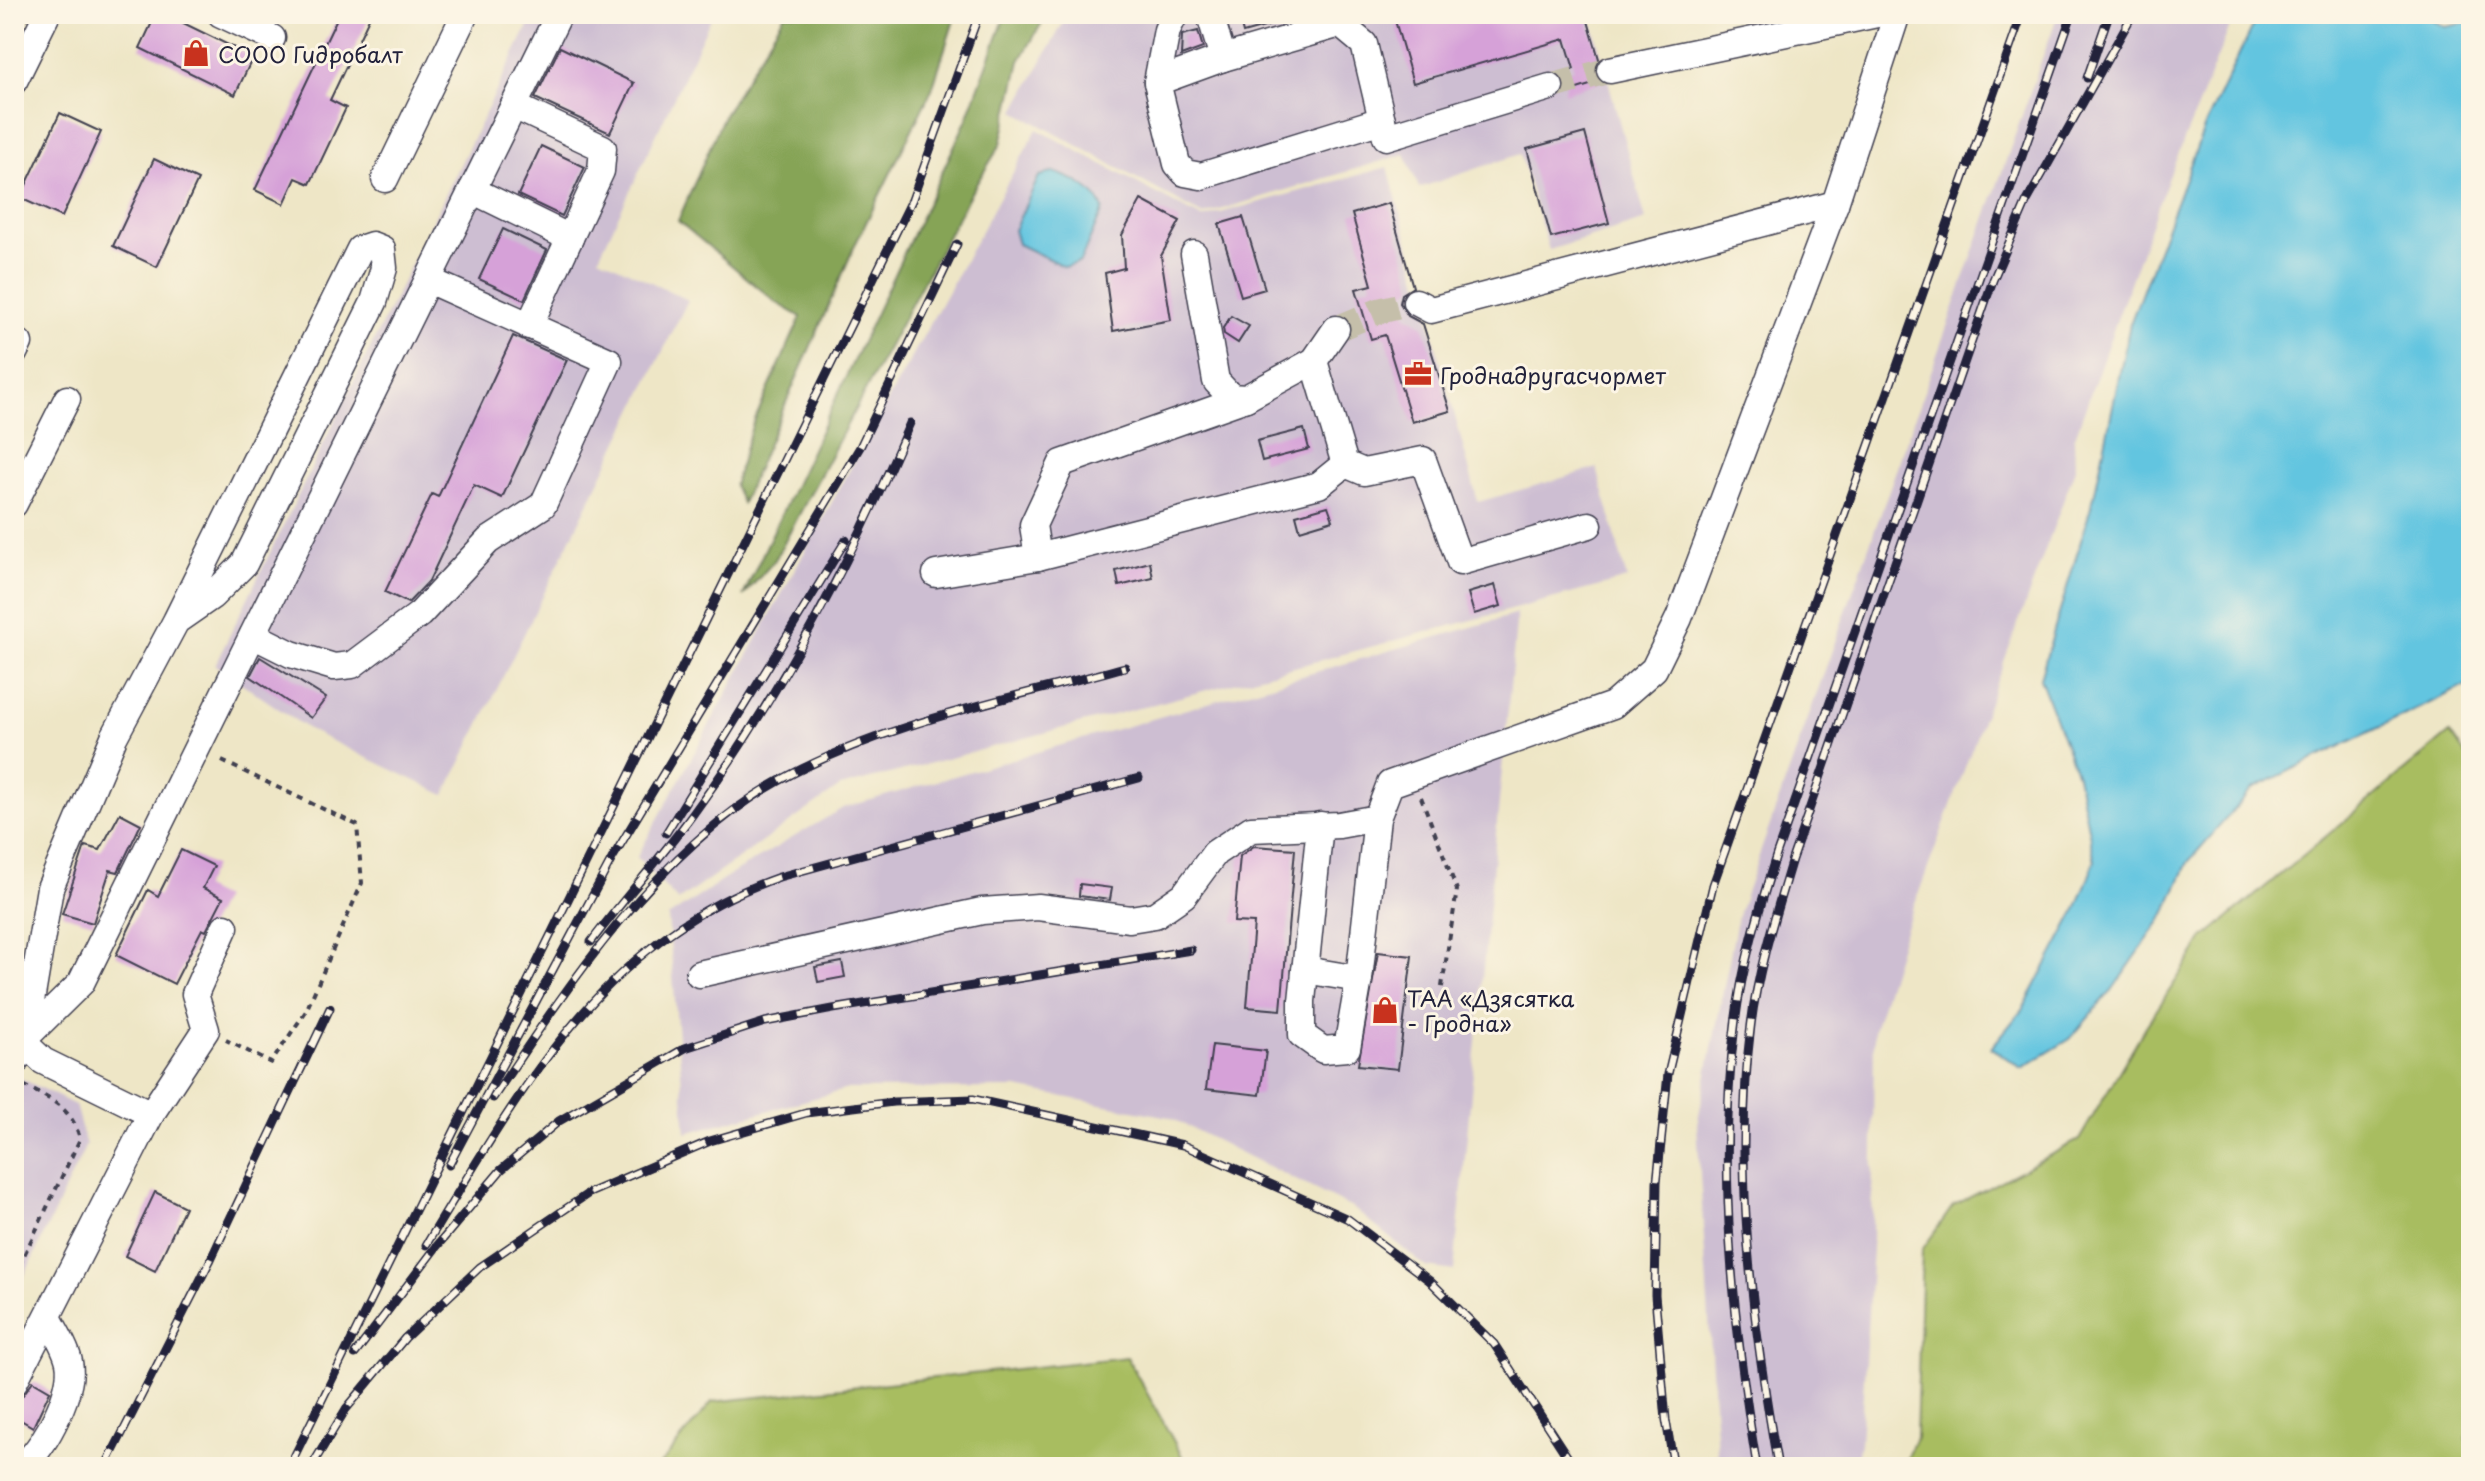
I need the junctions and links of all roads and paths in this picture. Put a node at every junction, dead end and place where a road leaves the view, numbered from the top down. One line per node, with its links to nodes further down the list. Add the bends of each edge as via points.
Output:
1 (47, 14): 13 (lane)
2 (221, 14): 10 (lane)
3 (465, 14): 18 (lane)
4 (559, 14): 16 (lane)
5 (1175, 14): 14 (lane)
6 (1877, 14): 12 (lane)
7 (1897, 14): 20 (lane)
8 (1210, 15): 11 (lane)
9 (1339, 19): 11 (lane); 17 (lane, via 1364,44)
10 (272, 38)
11 (1223, 58): 14 (lane)
12 (1610, 70)
13 (14, 81)
14 (1157, 82): 17 (lane, via 1177,164 1185,173 1201,176)
15 (1550, 87): 17 (lane, via 1386,137)
16 (514, 106): 19 (lane); 21 (lane, via 603,148 601,171)
17 (1382, 120)
18 (385, 179)
19 (472, 190): 21 (lane); 23 (lane)
20 (1835, 204): 24 (lane, via 1431,310); 38 (lane, via 1679,618 1654,669 1613,705)
21 (570, 238): 25 (lane)
22 (1194, 254): 28 (lane, via 1216,381 1231,397)
23 (428, 280): 25 (lane); 36 (lane)
24 (1416, 302)
25 (529, 326): 36 (lane, via 609,361 543,505 488,541 420,614 352,665 334,667 291,654)
26 (1336, 329): 27 (lane)
27 (1314, 361): 28 (lane); 30 (lane)
28 (1246, 398): 33 (lane, via 1062,463 1033,525)
29 (67, 399): 31 (lane)
30 (1345, 464): 32 (lane, via 1364,472 1423,460 1460,562); 33 (lane, via 1319,485)
31 (14, 504)
32 (1589, 525)
33 (1038, 557): 34 (lane)
34 (936, 574)
35 (176, 621): 35 (lane, via 360,249 382,249 384,268 374,302 244,564); 47 (lane, via 114,737 50,888)
36 (253, 635): 47 (lane, via 81,983)
37 (222, 761): 46 (path, via 357,825 362,883 306,1011 271,1063)
38 (1413, 776): 39 (lane, via 1390,784); 45 (path, via 1457,890)
39 (1377, 818): 40 (lane); 44 (lane)
40 (1320, 825): 42 (lane); 43 (lane, via 1251,829 1215,853 1184,895 1155,915 1130,919 1038,907 982,911)
41 (225, 927): 46 (lane, via 195,994)
42 (1305, 970): 44 (lane); 44 (lane, via 1302,1035 1323,1050 1347,1048)
43 (699, 974)
44 (1359, 979)
45 (1441, 993)
46 (206, 1030): 49 (lane)
47 (17, 1048): 49 (lane)
48 (14, 1080): 50 (path, via 64,1107 76,1121 80,1139)
49 (151, 1114): 51 (lane)
50 (14, 1276)
51 (48, 1317): 52 (lane); 53 (lane, via 69,1359 71,1377 35,1455 26,1462)
52 (14, 1382)
53 (14, 1461)

